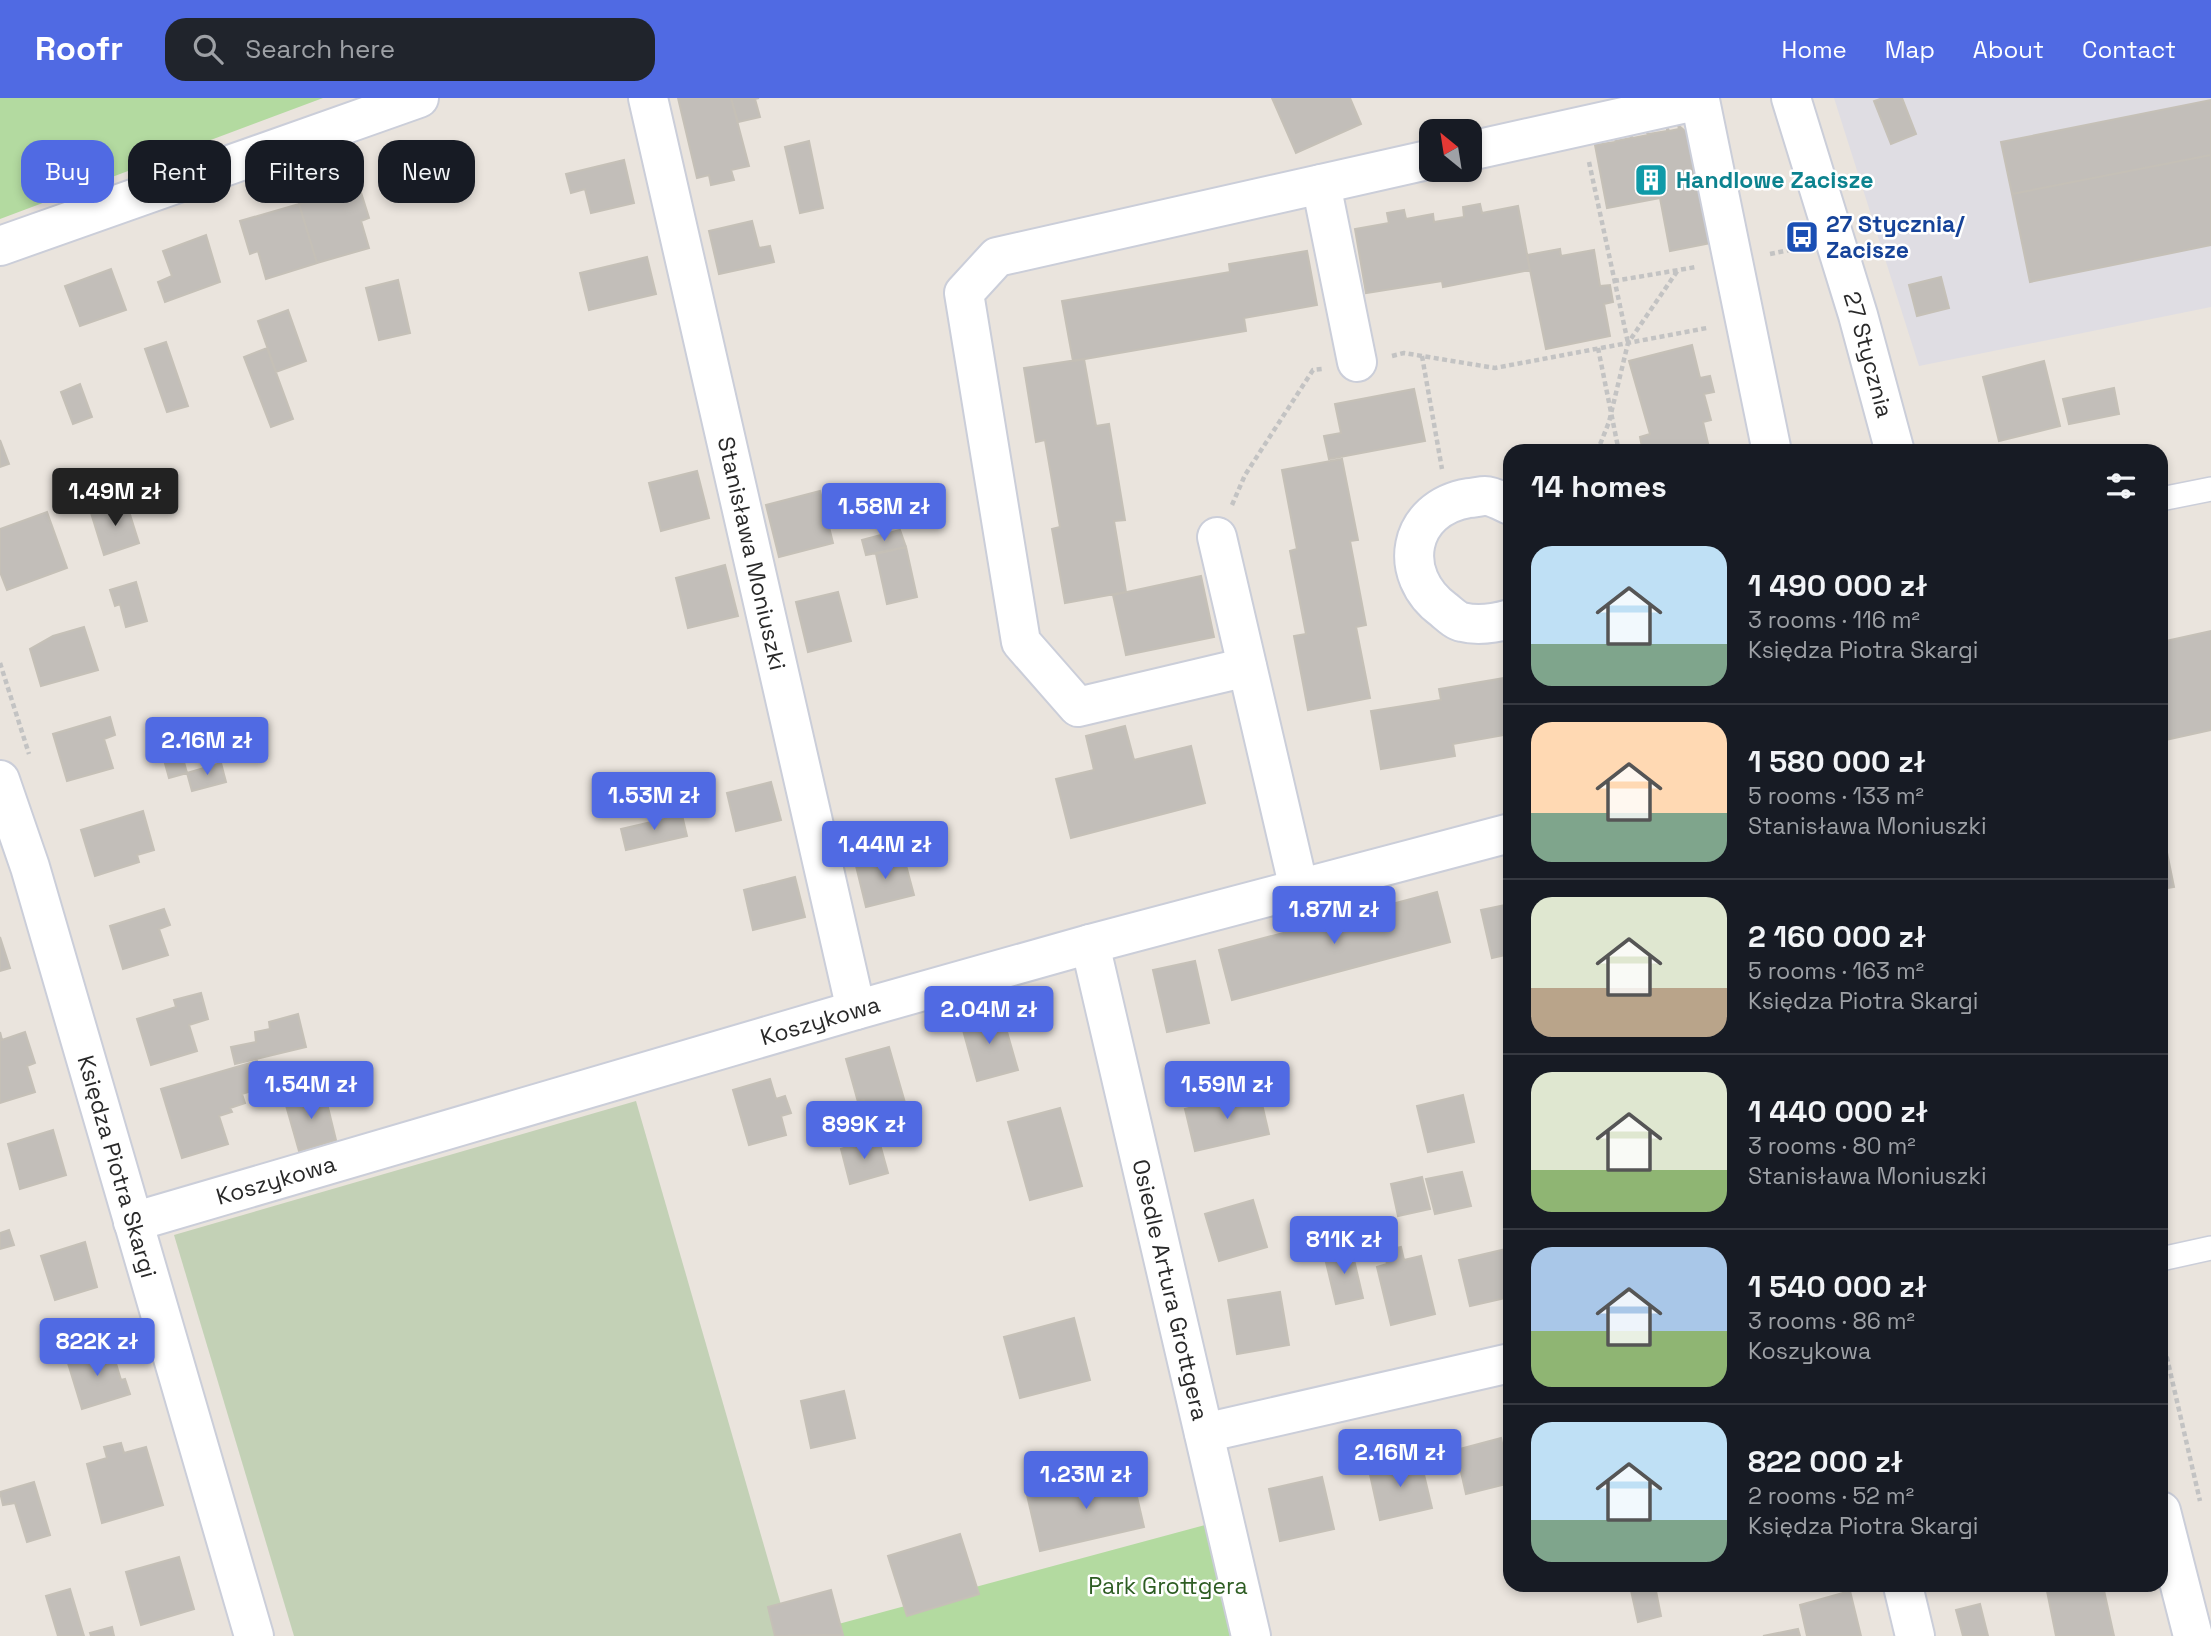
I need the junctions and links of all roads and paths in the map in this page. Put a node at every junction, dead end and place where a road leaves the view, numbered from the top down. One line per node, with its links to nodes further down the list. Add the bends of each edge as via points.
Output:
1 (419, 98): 9 (street)
2 (648, 98): 32 (street, Stanisława Moniuszki)
3 (1791, 98): 20 (street, 27 Stycznia)
4 (1703, 99): 5 (street); 11 (street)
5 (1581, 126): 6 (street); 12 (path)
6 (1482, 148)
7 (1419, 162): 8 (street)
8 (1321, 184): 15 (street); 27 (street, via 997,257 964,293 1021,642 1078,707)
9 (0, 246)
10 (1678, 270): 12 (path)
11 (1745, 321): 12 (path); 19 (street)
12 (1628, 343): 13 (path); 16 (path)
13 (1598, 348): 14 (path, via 1495,368); 16 (path)
14 (1422, 356): 15 (path, via 1404,354); 23 (path, via 1445,484)
15 (1357, 362): 25 (path, via 1313,370 1245,475)
16 (1611, 415): 17 (path); 18 (path)
17 (1600, 444)
18 (1617, 444)
19 (1770, 444)
20 (1893, 444)
21 (2211, 489): 22 (lane)
22 (2168, 498)
23 (1454, 500): 24 (street, via 1486,496); 26 (street, via 1430,514 1417,533 1414,556 1420,583 1437,605 1460,622)
24 (1503, 502)
25 (1217, 537): 27 (street)
26 (1503, 621)
27 (1247, 667): 30 (street)
28 (0, 780): 33 (street, Księdza Piotra Skargi, via 30,867)
29 (1503, 834): 30 (street, Koszykowa)
30 (1299, 889): 31 (street, Koszykowa)
31 (1090, 944): 32 (street, Koszykowa); 38 (street, Osiedle Artura Grottgera)
32 (856, 1010): 33 (street, Koszykowa)
33 (133, 1222): 42 (street, Księdza Piotra Skargi)
34 (2211, 1248): 35 (lane)
35 (2168, 1257)
36 (2168, 1362): 39 (path)
37 (1503, 1365): 38 (street, Osiedle Artura Grottgera)
38 (1204, 1433): 43 (street, Osiedle Artura Grottgera)
39 (2201, 1505)
40 (2168, 1538): 45 (street)
41 (1904, 1592): 44 (street)
42 (254, 1636)
43 (1251, 1636)
44 (1915, 1636)
45 (2193, 1636)

